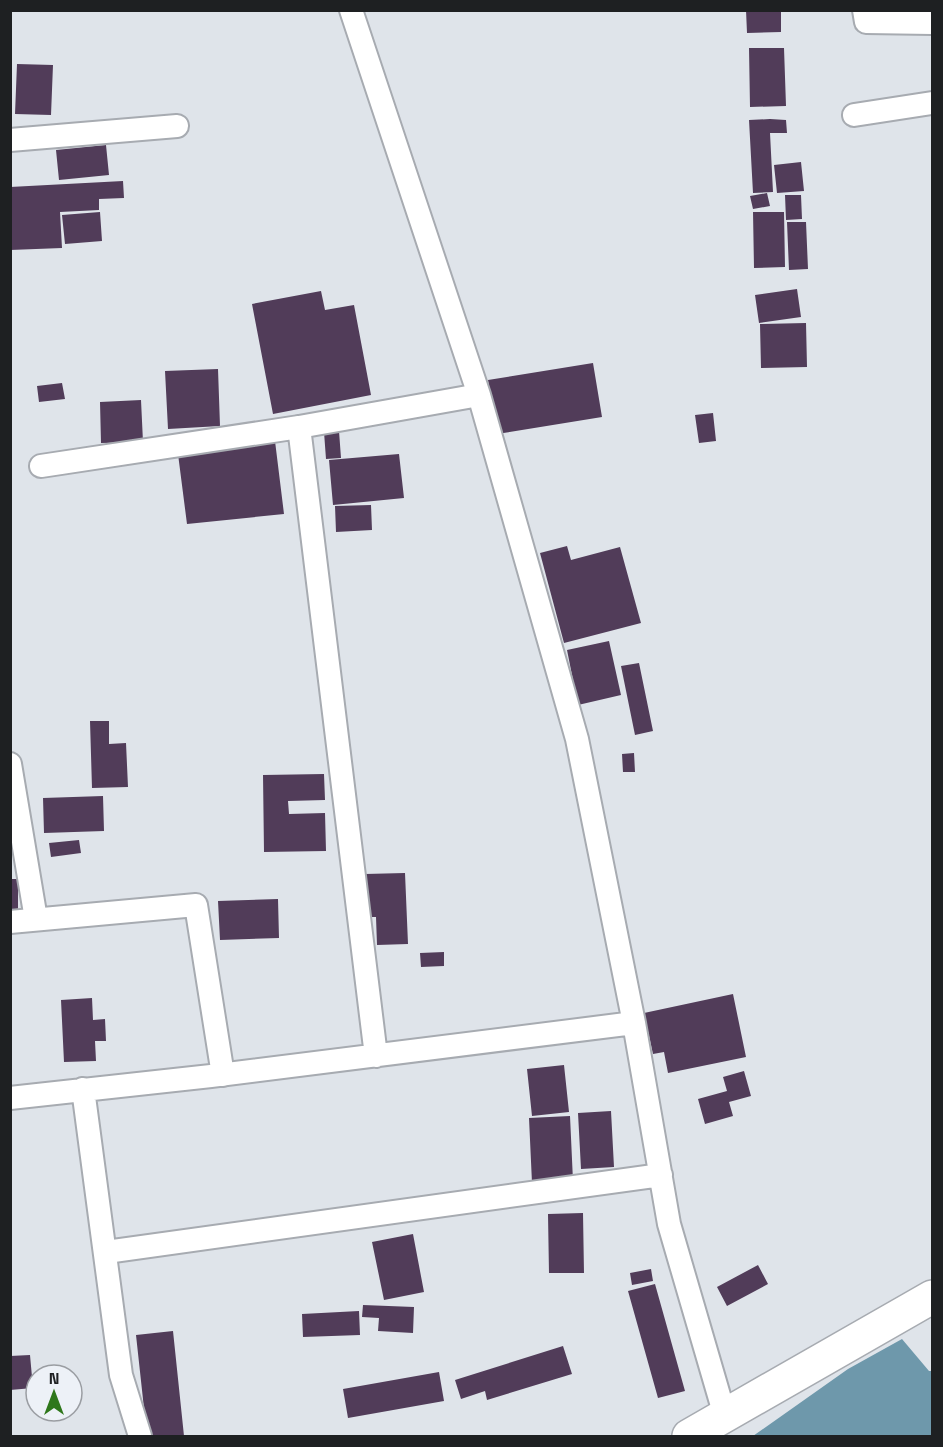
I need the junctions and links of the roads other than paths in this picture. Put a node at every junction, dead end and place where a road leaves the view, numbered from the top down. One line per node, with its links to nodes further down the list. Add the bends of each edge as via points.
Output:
1 (351, 10): 8 (street)
2 (864, 10): 3 (street, via 866,22)
3 (933, 23)
4 (933, 103): 5 (street)
5 (854, 116)
6 (177, 126): 7 (street)
7 (10, 140)
8 (479, 395): 9 (street); 14 (street, via 577,739)
9 (299, 427): 10 (street); 15 (street)
10 (41, 466)
11 (10, 764): 12 (street)
12 (36, 920): 13 (street); 16 (street, via 196,905)
13 (10, 922)
14 (634, 1023): 15 (street); 19 (street)
15 (376, 1056): 16 (street)
16 (223, 1075): 17 (street)
17 (83, 1089): 18 (street); 20 (street)
18 (10, 1098)
19 (661, 1175): 20 (street); 22 (street, via 669,1224)
20 (106, 1252): 23 (street, via 121,1375)
21 (933, 1297): 22 (main road)
22 (725, 1416): 24 (main road)
23 (140, 1437)
24 (689, 1437)

